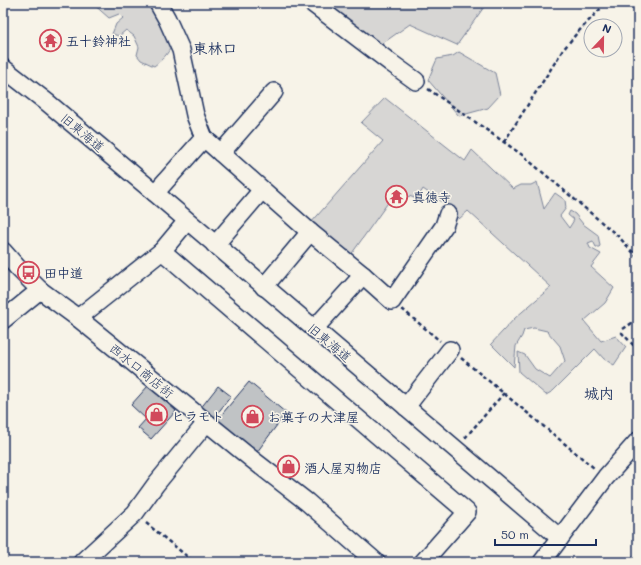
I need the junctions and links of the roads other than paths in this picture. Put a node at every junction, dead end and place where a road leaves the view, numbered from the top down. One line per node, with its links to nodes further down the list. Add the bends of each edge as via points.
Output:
1 (158, 3): 6 (street, via 181,50 195,115)
2 (312, 3): 4 (street)
3 (3, 68): 9 (street, 旧東海道)
4 (416, 81)
5 (274, 92): 7 (street)
6 (204, 138): 7 (street); 9 (street)
7 (221, 153): 8 (street)
8 (262, 190): 12 (street); 13 (street)
9 (155, 193): 11 (street, 旧東海道)
10 (448, 214): 16 (street, via 444,226 392,301)
11 (187, 221): 13 (street, 旧東海道); 15 (street)
12 (310, 232): 16 (street); 17 (street)
13 (215, 245): 17 (street, 旧東海道)
14 (3, 251): 18 (street, 西水口商店街)
15 (162, 251): 19 (street); 29 (street, via 466,512)
16 (363, 275): 21 (street)
17 (264, 286): 21 (street, 旧東海道)
18 (40, 290): 19 (street, 西水口商店街); 20 (street)
19 (78, 318): 24 (street, 西水口商店街)
20 (3, 320)
21 (314, 329): 23 (street, 旧東海道)
22 (450, 350): 23 (street)
23 (406, 407): 26 (street, 旧東海道)
24 (206, 422): 27 (street, via 135,513); 28 (street, 西水口商店街, via 307,502)
25 (638, 441): 26 (street, via 606,477)
26 (560, 538): 30 (street)
27 (82, 562)
28 (376, 562)
29 (423, 562)
30 (542, 562)

